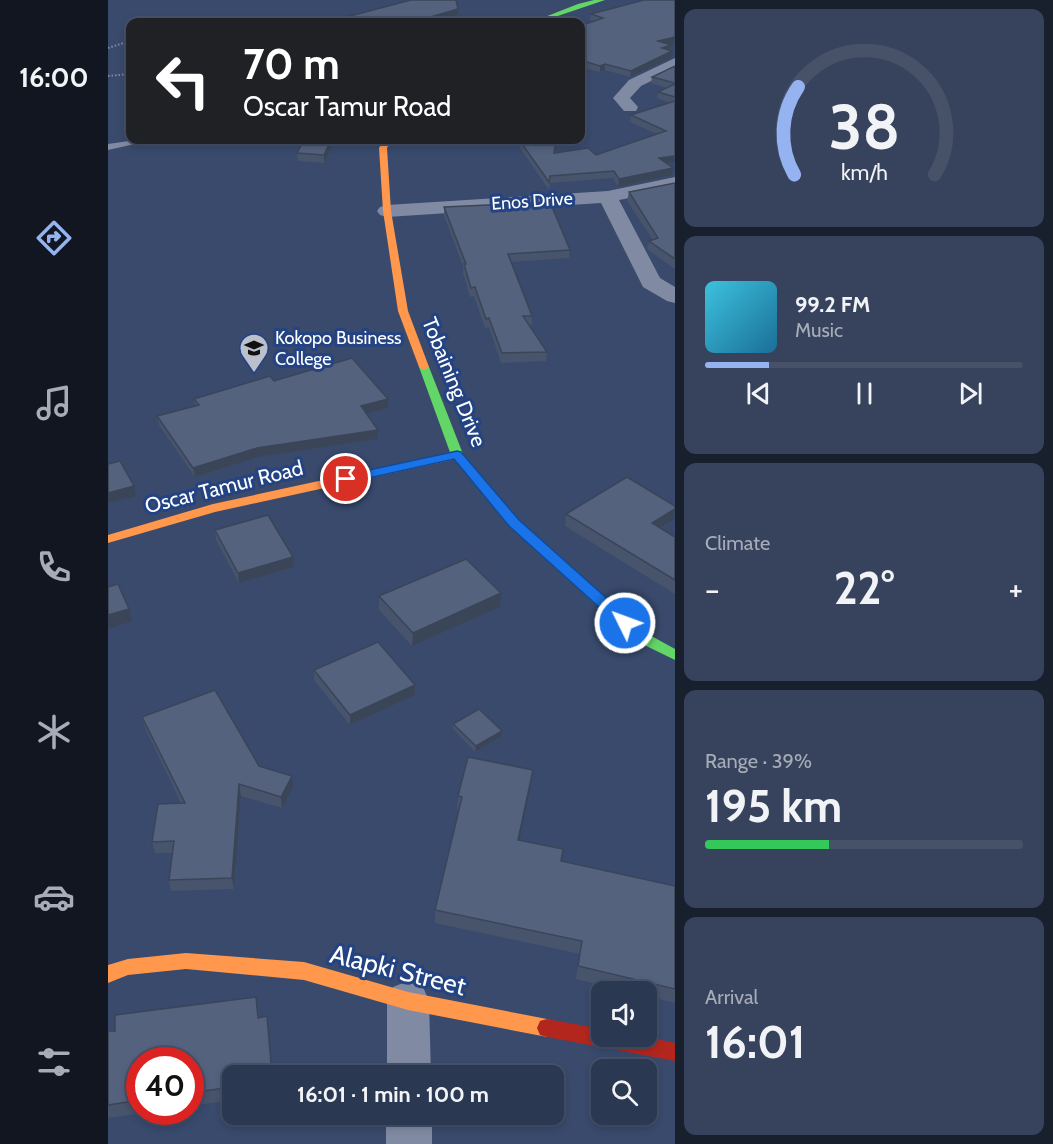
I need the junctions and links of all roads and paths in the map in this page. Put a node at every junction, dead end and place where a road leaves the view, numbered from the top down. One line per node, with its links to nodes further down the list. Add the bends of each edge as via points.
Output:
1 (602, 0): 4 (street)
2 (212, 17): 3 (path)
3 (209, 18)
4 (546, 18)
5 (126, 42): 6 (path)
6 (108, 48)
7 (675, 63): 10 (street, via 635,82 621,98)
8 (126, 74): 9 (path)
9 (108, 76)
10 (630, 107)
11 (126, 144): 13 (lane)
12 (386, 144): 16 (street, Tobaining Drive)
13 (108, 147)
14 (675, 183): 15 (street, Enos Drive)
15 (608, 197): 16 (street, Enos Drive); 17 (street, via 651,282)
16 (387, 211): 18 (street, Tobaining Drive, via 403,311)
17 (675, 296)
18 (457, 455): 19 (street, Oscar Tamur Road, via 213,508); 20 (street, Tobaining Drive, via 514,523 641,637)
19 (108, 539)
20 (675, 656)
21 (108, 974): 22 (street, Alapki Street, via 186,961 244,965 304,971)
22 (408, 1001): 23 (street, Alapki Street); 24 (street)
23 (675, 1052)
24 (409, 1065)
25 (409, 1125): 26 (street)
26 (409, 1144)

